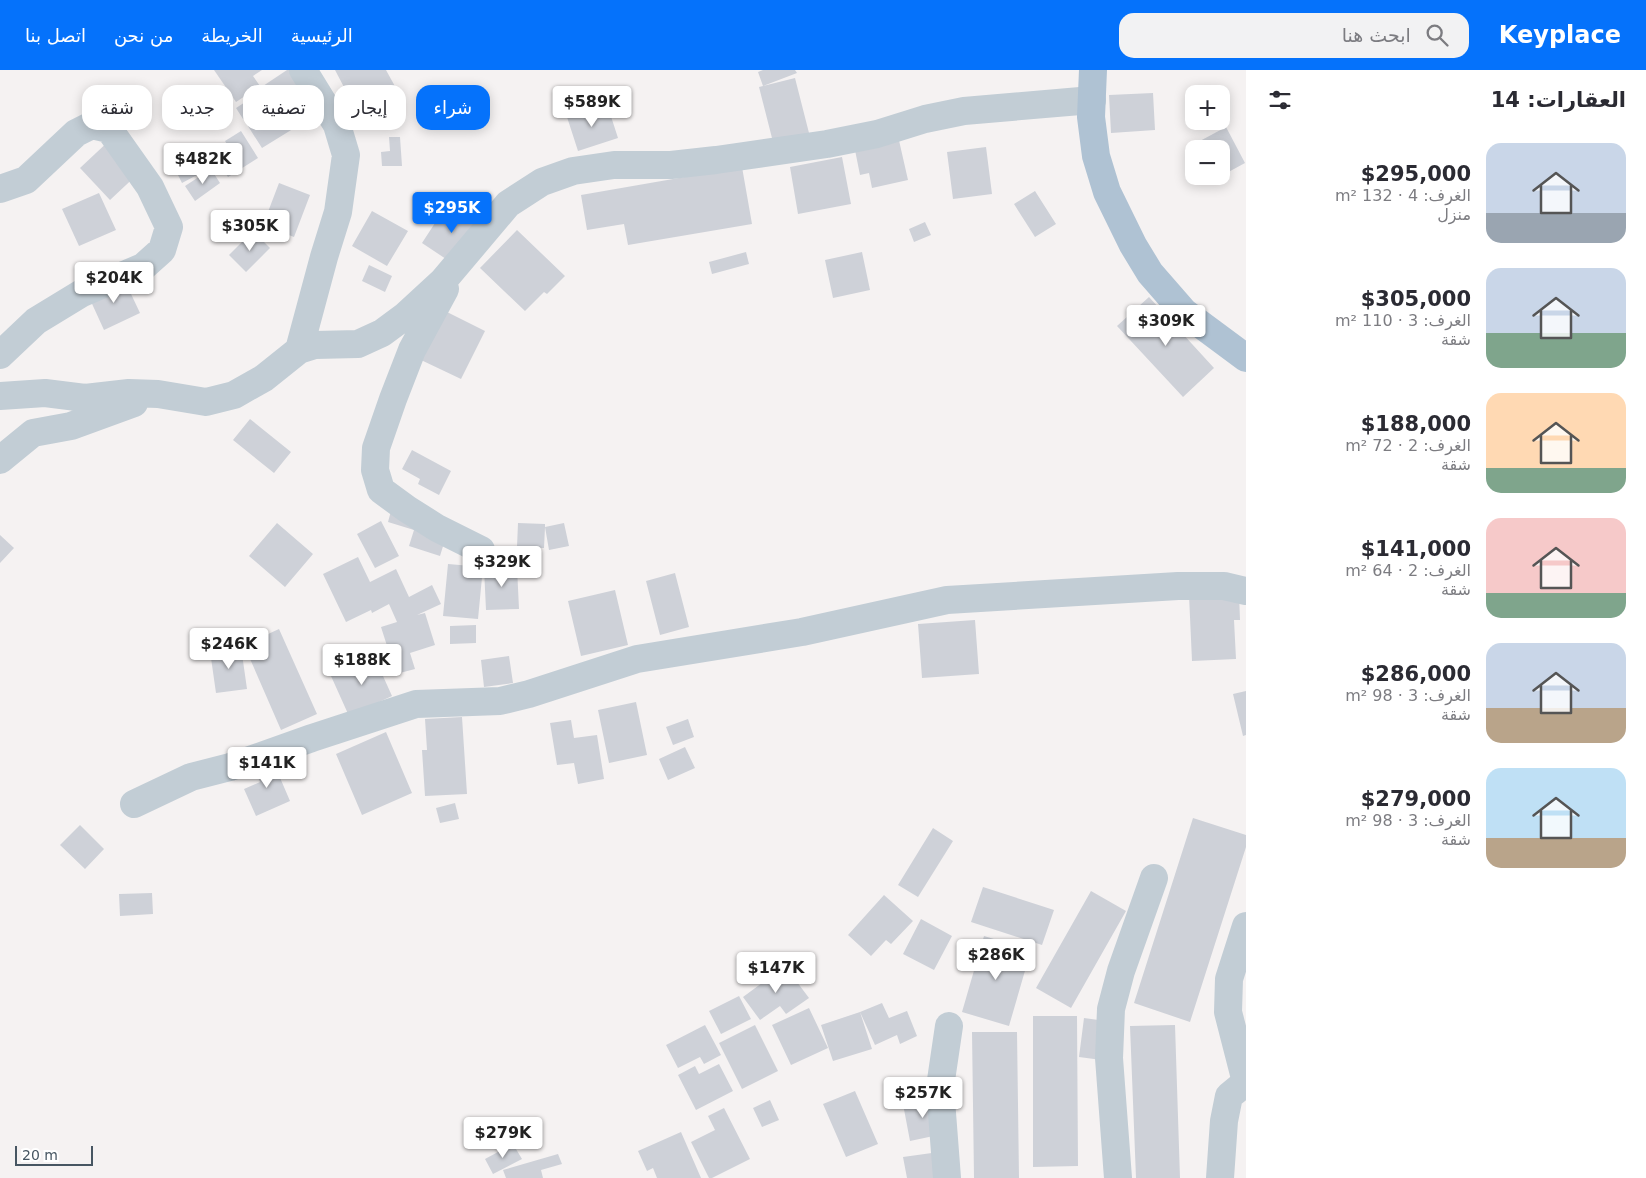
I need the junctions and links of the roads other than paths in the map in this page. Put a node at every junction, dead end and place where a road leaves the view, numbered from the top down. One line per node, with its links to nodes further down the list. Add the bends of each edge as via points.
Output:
1 (303, 70): 6 (street, via 337,125 346,156 338,212)
2 (1093, 70): 3 (main road)
3 (1092, 100): 5 (street, via 964,111 827,144 716,160 671,165 614,165 573,171 542,182 508,204); 8 (main road, via 1096,156 1107,192 1133,245 1150,273 1184,312)
4 (0, 189): 7 (street, via 26,180 76,133 92,125 109,129 150,186 170,227 162,250 142,267 82,293 36,321)
5 (459, 262): 6 (street, via 405,316 382,332 358,344 315,345); 12 (street, via 409,358 376,448 375,470 381,490 437,528)
6 (299, 350): 9 (street, via 264,378 234,396 206,402)
7 (0, 355)
8 (1246, 358)
9 (158, 394): 10 (street, via 129,393 85,398 45,393); 11 (street, via 72,426 34,433)
10 (0, 396)
11 (0, 460)
12 (481, 550)
13 (1246, 591): 14 (street, via 1224,586 1178,586 947,600 802,632 638,659 500,701 416,704 230,768 191,777)
14 (134, 804)
15 (1154, 878): 20 (street, via 1111,1009 1109,1058)
16 (1246, 926): 18 (street, via 1228,979 1228,1012)
17 (949, 1026): 19 (street, via 940,1087)
18 (1246, 1082): 21 (street, via 1229,1096)
19 (947, 1178)
20 (1118, 1178)
21 (1220, 1178)

